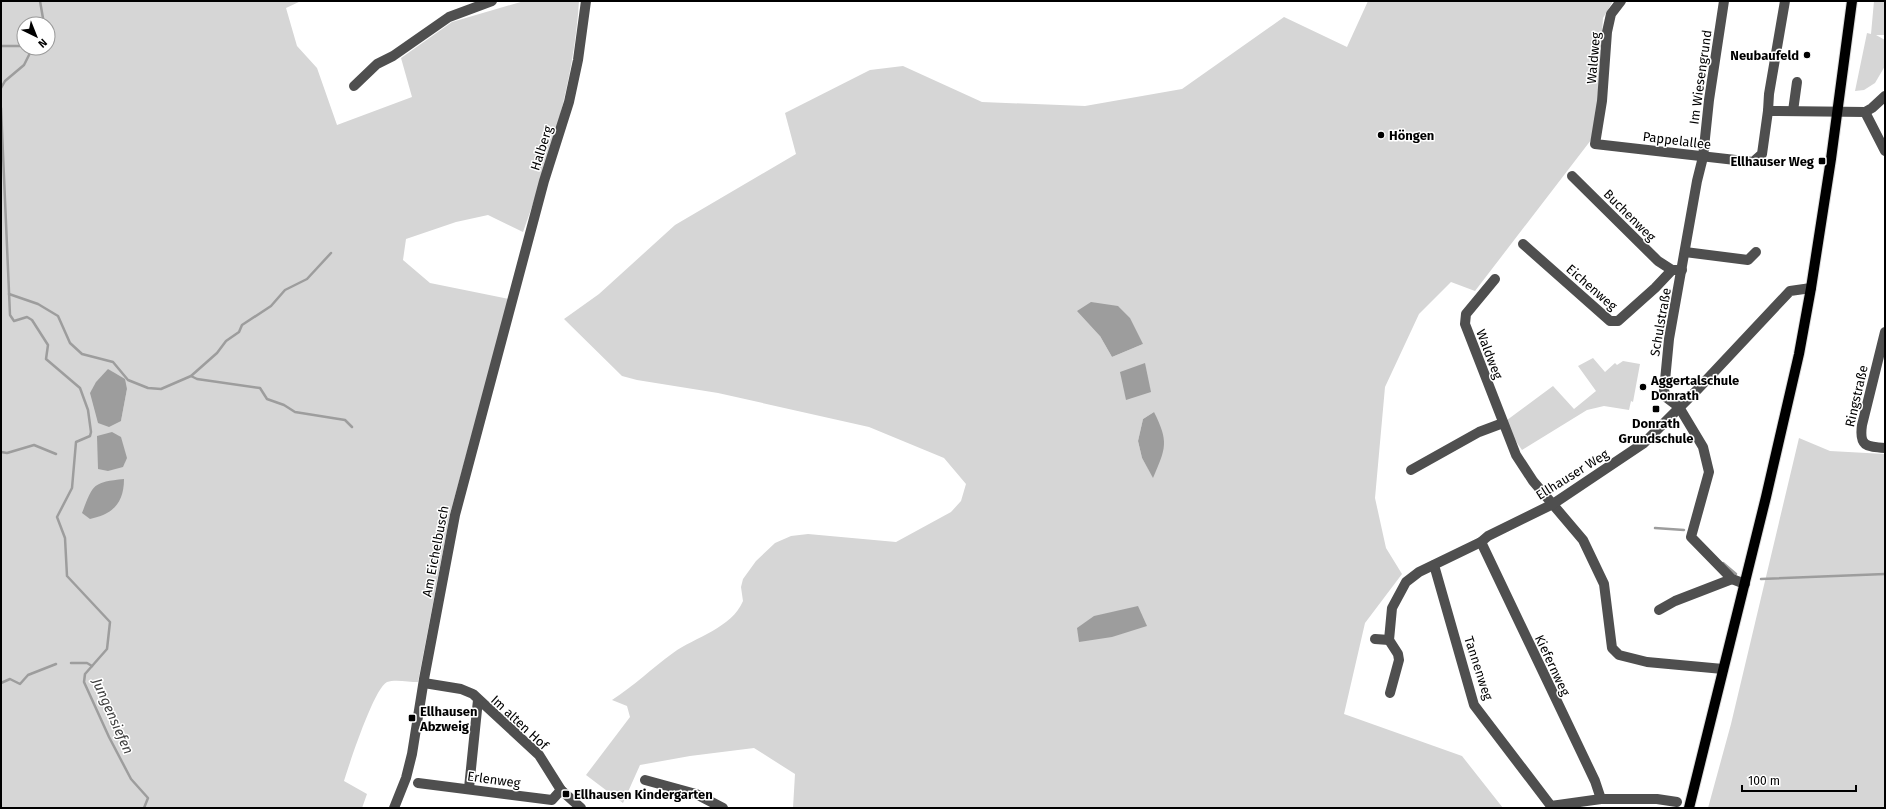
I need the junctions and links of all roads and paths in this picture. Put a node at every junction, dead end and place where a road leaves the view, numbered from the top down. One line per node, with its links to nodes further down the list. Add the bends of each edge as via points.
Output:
1 (492, 1): 8 (street, via 449,17 378,64)
2 (586, 1): 24 (street, Halberg, via 569,102 544,181)
3 (1621, 1): 14 (street, Waldweg, via 1611,14 1607,32 1602,101)
4 (1724, 1): 16 (street, Im Wiesengrund)
5 (1785, 1): 10 (street, Pappelallee)
6 (1852, 1): 12 (main road)
7 (1797, 82): 11 (street)
8 (354, 86)
9 (1885, 96): 13 (street)
10 (1768, 111): 11 (street); 16 (street, Pappelallee, via 1762,154 1753,162)
11 (1793, 111): 12 (street)
12 (1837, 111): 13 (street); 23 (main road)
13 (1865, 112): 15 (street)
14 (1594, 144): 16 (street, Pappelallee)
15 (1885, 151)
16 (1703, 157): 19 (street, Schulstraße)
17 (1572, 176): 21 (street, Buchenweg, via 1658,261)
18 (1523, 244): 21 (street, Eichenweg, via 1610,321 1618,320)
19 (1685, 252): 20 (street, via 1748,260); 21 (street, Schulstraße)
20 (1756, 252)
21 (1677, 270): 26 (street, Schulstraße, via 1664,391 1667,398)
22 (1495, 279): 27 (street, Waldweg, via 1466,314 1465,324)
23 (1811, 288): 26 (street, Ellhauser Weg, via 1790,291); 34 (main road, via 1799,354)
24 (512, 301): 39 (street, Am Eichelbusch, via 455,515)
25 (1885, 332): 28 (street, Ringstraße, via 1860,437 1864,444 1872,448)
26 (1679, 407): 30 (street, Ellhauser Weg, via 1644,443); 33 (street, Schulstraße, via 1704,447 1709,472 1691,537)
27 (1503, 423): 29 (street, via 1479,432); 30 (street, Waldweg, via 1516,455 1533,481)
28 (1885, 448)
29 (1411, 470)
30 (1553, 504): 31 (street, Ellhauser Weg, via 1488,536); 38 (street, Waldweg, via 1583,540 1604,584 1612,648 1619,655 1665,665)
31 (1481, 542): 32 (street, Ellhauser Weg); 46 (street, Kiefernweg, via 1595,781)
32 (1434, 565): 37 (street, Ellhauser Weg, via 1406,582 1392,608); 49 (street, Tannenweg, via 1474,705)
33 (1732, 579): 34 (street, Schulstraße); 35 (street, via 1675,601)
34 (1745, 584): 38 (main road)
35 (1659, 610)
36 (1375, 639): 37 (street)
37 (1389, 640): 40 (street, via 1400,660)
38 (1723, 669): 53 (main road)
39 (424, 683): 41 (street, Im alten Hof, via 461,689 473,694); 50 (street, Am Eichelbusch, via 412,754)
40 (1390, 693)
41 (478, 700): 44 (street); 45 (street, Im alten Hof, via 539,755)
42 (645, 780): 52 (street, via 696,794)
43 (418, 783): 44 (street, Erlenweg)
44 (469, 788): 48 (street, Erlenweg)
45 (561, 790): 48 (street, Erlenweg); 51 (street, Im alten Hof)
46 (1600, 799): 47 (street, Tannenweg, via 1657,799); 49 (street, Tannenweg)
47 (1677, 802)
48 (552, 804)
49 (1551, 807)
50 (394, 808)
51 (581, 808)
52 (723, 808)
53 (1689, 808)

